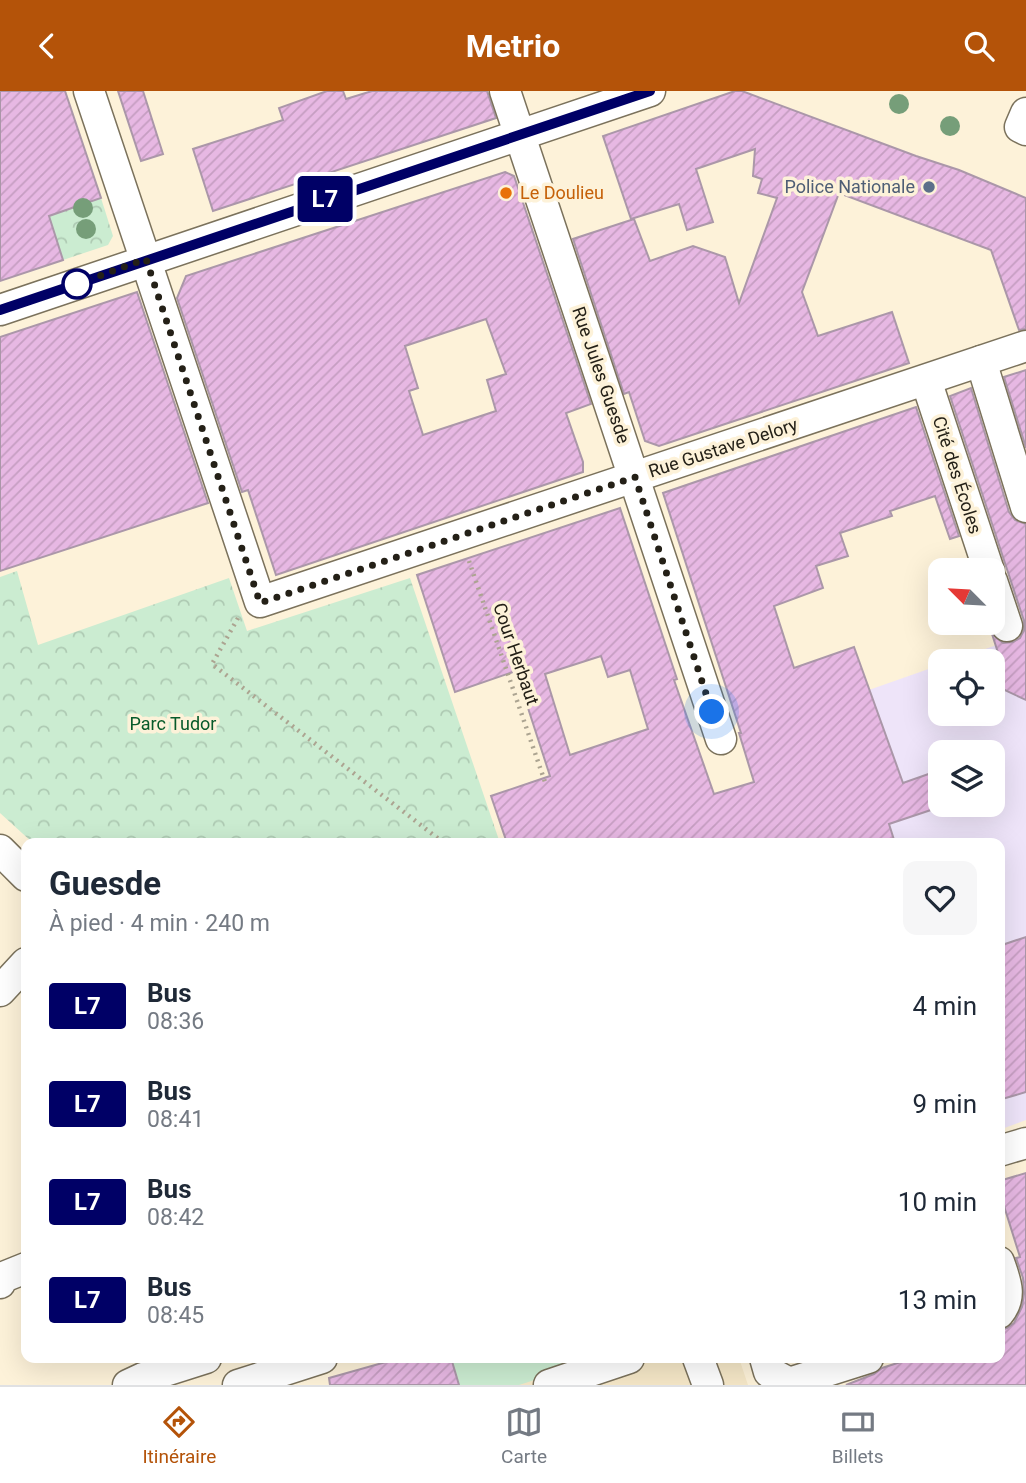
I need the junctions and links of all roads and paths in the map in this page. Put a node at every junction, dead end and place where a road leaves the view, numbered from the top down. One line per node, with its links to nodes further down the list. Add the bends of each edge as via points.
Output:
1 (89, 91): 7 (street)
2 (505, 91): 6 (street, Rue Jules Guesde)
3 (650, 91): 6 (street)
4 (1026, 113): 5 (street, via 1020,128)
5 (1026, 130)
6 (520, 134): 7 (street); 12 (street, Rue Jules Guesde)
7 (146, 259): 8 (street); 16 (street)
8 (0, 310)
9 (1026, 346): 10 (street, Rue Gustave Delory)
10 (981, 361): 11 (street, Rue Gustave Delory); 13 (street)
11 (926, 380): 12 (street, Rue Gustave Delory); 15 (street, Cité des Écoles)
12 (635, 477): 14 (street, Rue Gustave Delory); 19 (street, Rue Jules Guesde)
13 (1026, 507)
14 (460, 535): 16 (street, Rue Gustave Delory); 20 (path, Cour Herbaut)
15 (985, 558)
16 (250, 608): 21 (path, via 212,664)
17 (1005, 620): 18 (street)
18 (1007, 626)
19 (721, 739)
20 (545, 782)
21 (438, 838)
22 (0, 850): 23 (street)
23 (21, 871)
24 (21, 968): 25 (street)
25 (0, 991)
26 (1026, 1143): 27 (street)
27 (1005, 1149)
28 (21, 1270): 30 (street, via 1,1278)
29 (1005, 1281): 31 (street)
30 (0, 1283)
31 (1005, 1304)
32 (190, 1363): 38 (street)
33 (306, 1363): 39 (street)
34 (614, 1363): 40 (street)
35 (700, 1363): 41 (street)
36 (766, 1363): 37 (street, via 769,1372 789,1383)
37 (852, 1363)
38 (128, 1385)
39 (238, 1385)
40 (549, 1385)
41 (708, 1385)

